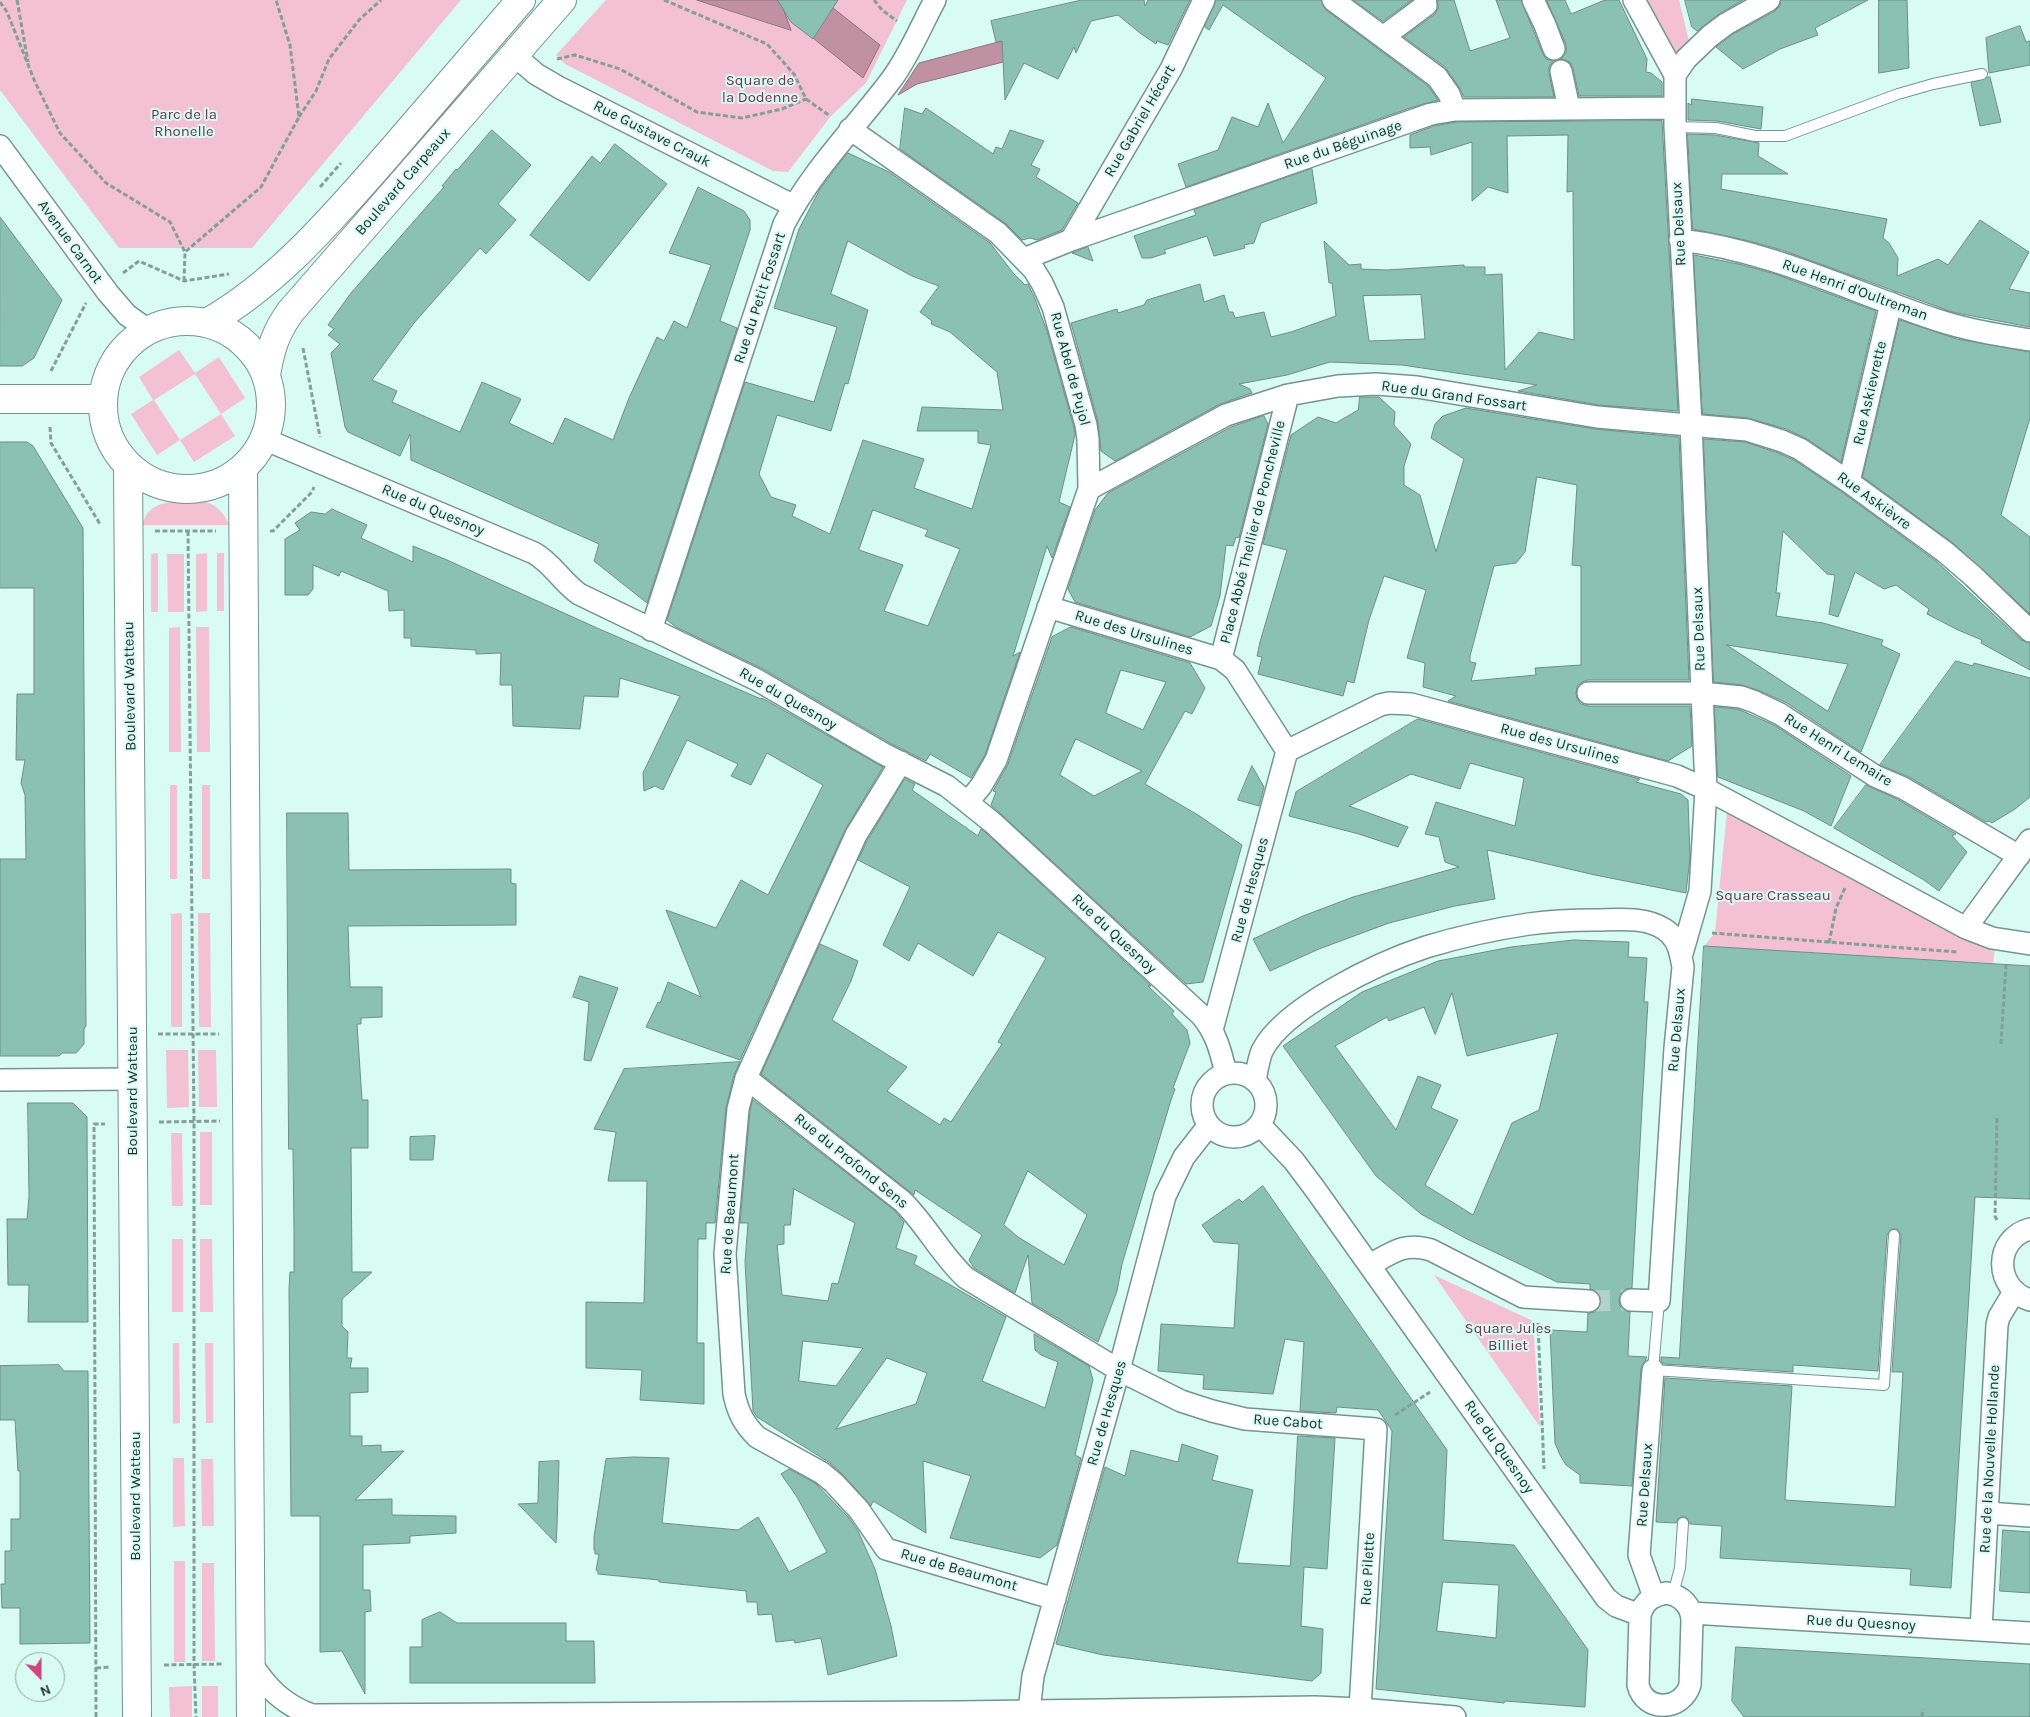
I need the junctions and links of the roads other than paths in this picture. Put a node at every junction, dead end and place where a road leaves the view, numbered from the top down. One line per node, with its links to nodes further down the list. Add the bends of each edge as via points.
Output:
1 (521, 0): 26 (main road, Boulevard Carpeaux, via 326,225 254,293)
2 (562, 0): 12 (main road, Boulevard Carpeaux)
3 (935, 0): 19 (street, Rue du Petit Fossart, via 892,78)
4 (1204, 0): 22 (street, Rue Gabriel Hécart, via 1171,69)
5 (1333, 0): 10 (street)
6 (1425, 0): 10 (street, via 1426,5)
7 (1533, 0): 11 (street)
8 (1634, 0): 15 (street)
9 (1769, 0): 15 (street, via 1710,36)
10 (1383, 37): 17 (street, via 1437,77)
11 (1554, 49)
12 (514, 55): 21 (street, Rue Gustave Crauk, via 536,74 560,88); 29 (main road, Boulevard Carpeaux, via 290,311 275,336)
13 (1561, 71): 16 (street)
14 (1982, 74): 18 (lane, via 1898,94 1785,136 1755,136)
15 (1675, 75): 18 (street, Rue Delsaux)
16 (1569, 108): 17 (street, Rue du Béguinage); 18 (street, Rue du Béguinage)
17 (1455, 110): 22 (street, Rue du Béguinage, via 1432,114)
18 (1675, 118): 23 (street, Rue Delsaux)
19 (850, 129): 21 (street, Rue du Petit Fossart, via 817,170); 24 (street, Rue Abel de Pujol, via 987,225)
20 (0, 146): 27 (street, Avenue Carnot, via 108,293 127,315)
21 (794, 206): 40 (street, Rue du Petit Fossart, via 778,240)
22 (1071, 240): 24 (street, Rue du Béguinage)
23 (1680, 240): 25 (street, Rue Henri d'Oultreman, via 1739,251); 33 (street, Rue Delsaux)
24 (1024, 259): 38 (street, Rue Abel de Pujol, via 1048,294 1082,407 1088,439)
25 (1891, 303): 28 (street, Rue Henri d'Oultreman, via 1940,321); 37 (street, Rue Askievrette)
26 (207, 323): 27 (main road, via 177,321); 29 (main road, via 240,340 255,355)
27 (148, 330): 32 (main road, via 117,359 107,378)
28 (2030, 340)
29 (266, 375): 34 (main road, via 271,403)
30 (1288, 395): 33 (street, Rue du Grand Fossart, via 1347,385 1398,386 1590,416); 38 (street, Rue du Grand Fossart, via 1226,415); 42 (street, Place Abbé Thellier de Poncheville)
31 (0, 399): 32 (main road)
32 (103, 399): 35 (main road, via 108,435)
33 (1691, 424): 37 (street, Rue Askièvre, via 1747,430 1782,441 1800,449); 44 (street, Rue Delsaux)
34 (264, 438): 36 (main road); 40 (street, Rue du Quesnoy, via 534,553 579,594)
35 (128, 465): 36 (main road, via 154,483 185,489 216,484); 56 (main road, Boulevard Watteau)
36 (243, 468): 80 (main road)
37 (1848, 482): 41 (street, Rue Askièvre, via 1952,558)
38 (1089, 489): 39 (street, Rue Abel de Pujol)
39 (1048, 607): 42 (street, Rue des Ursulines); 48 (street, Rue Abel de Pujol, via 996,760)
40 (651, 630): 46 (street, Rue du Quesnoy, via 758,680)
41 (2030, 631)
42 (1221, 659): 45 (street, Place Abbé Thellier de Poncheville, via 1235,670)
43 (1588, 693): 44 (street, Rue Henri Lemaire)
44 (1701, 693): 47 (street, Rue Delsaux); 49 (street, Rue Henri Lemaire, via 1741,697 1768,708 1875,776)
45 (1287, 751): 47 (street, Rue des Ursulines, via 1380,705 1411,704 1662,771); 53 (street, Rue de Hesques)
46 (901, 762): 48 (street, Rue du Quesnoy, via 934,778); 55 (street, Rue de Beaumont, via 859,828)
47 (1706, 789): 50 (street); 52 (street, Rue Delsaux, via 1700,891)
48 (968, 802): 53 (street, Rue du Quesnoy, via 1195,1009)
49 (2024, 848): 50 (street)
50 (1966, 928): 51 (street, via 1992,938)
51 (2030, 944)
52 (1682, 957): 58 (street, via 1676,942 1664,929 1648,922 1630,920 1566,920 1529,924 1432,946 1403,956 1333,990 1295,1015 1263,1050); 67 (street, Rue Delsaux)
53 (1212, 1030): 54 (street, Rue du Quesnoy)
54 (1226, 1074): 58 (street, via 1244,1074); 60 (street, via 1211,1083 1204,1095 1202,1108)
55 (746, 1078): 68 (street, Rue du Profond Sens, via 912,1210 966,1278); 75 (street, Rue de Beaumont, via 738,1109 725,1254 734,1394 745,1425 758,1438 834,1483 859,1510 886,1549)
56 (133, 1079): 57 (street); 89 (main road, Boulevard Watteau)
57 (0, 1080)
58 (1255, 1081): 59 (street, via 1266,1100)
59 (1260, 1124): 60 (street, via 1250,1133 1237,1137 1220,1134); 63 (street, Rue du Quesnoy, via 1302,1171)
60 (1209, 1125): 68 (street, Rue de Hesques, via 1184,1157 1170,1183)
61 (2030, 1229): 64 (street, via 2020,1232 2008,1243 2002,1257 2005,1280)
62 (1894, 1235): 69 (lane, via 1884,1385)
63 (1370, 1265): 66 (street, via 1397,1249 1419,1247 1523,1297); 77 (street, Rue du Quesnoy, via 1606,1598 1616,1606)
64 (2022, 1296): 71 (street, Rue de la Nouvelle Hollande, via 1999,1317 1997,1325)
65 (1631, 1300): 67 (street)
66 (1589, 1301)
67 (1659, 1301): 69 (lane)
68 (1119, 1370): 70 (street, Rue Cabot, via 1181,1401 1229,1416); 75 (street, Rue de Hesques)
69 (1653, 1370): 74 (street, Rue Delsaux, via 1640,1555)
70 (1376, 1428): 81 (street, Rue Pilette)
71 (1988, 1513): 72 (street); 78 (street, Rue de la Nouvelle Hollande)
72 (2030, 1516)
73 (1683, 1523): 74 (lane, via 1680,1568)
74 (1664, 1596): 76 (street, via 1685,1602); 77 (street, via 1644,1606)
75 (1055, 1599): 84 (street, Rue de Hesques, via 1033,1676)
76 (1691, 1613): 78 (street, Rue du Quesnoy); 82 (street, via 1690,1685)
77 (1640, 1615): 83 (street, via 1638,1682)
78 (1981, 1630): 79 (street, Rue du Quesnoy)
79 (2030, 1633)
80 (251, 1663): 88 (street, via 265,1684 282,1700); 90 (main road)
81 (1360, 1709): 85 (street); 91 (street)
82 (1685, 1709): 83 (street, via 1672,1705)
83 (1648, 1710)
84 (1029, 1711): 85 (street); 87 (street)
85 (1315, 1712)
86 (618, 1715): 87 (street); 88 (street)
87 (798, 1715)
88 (309, 1716)
89 (137, 1717)
90 (251, 1717)
91 (1455, 1717)

